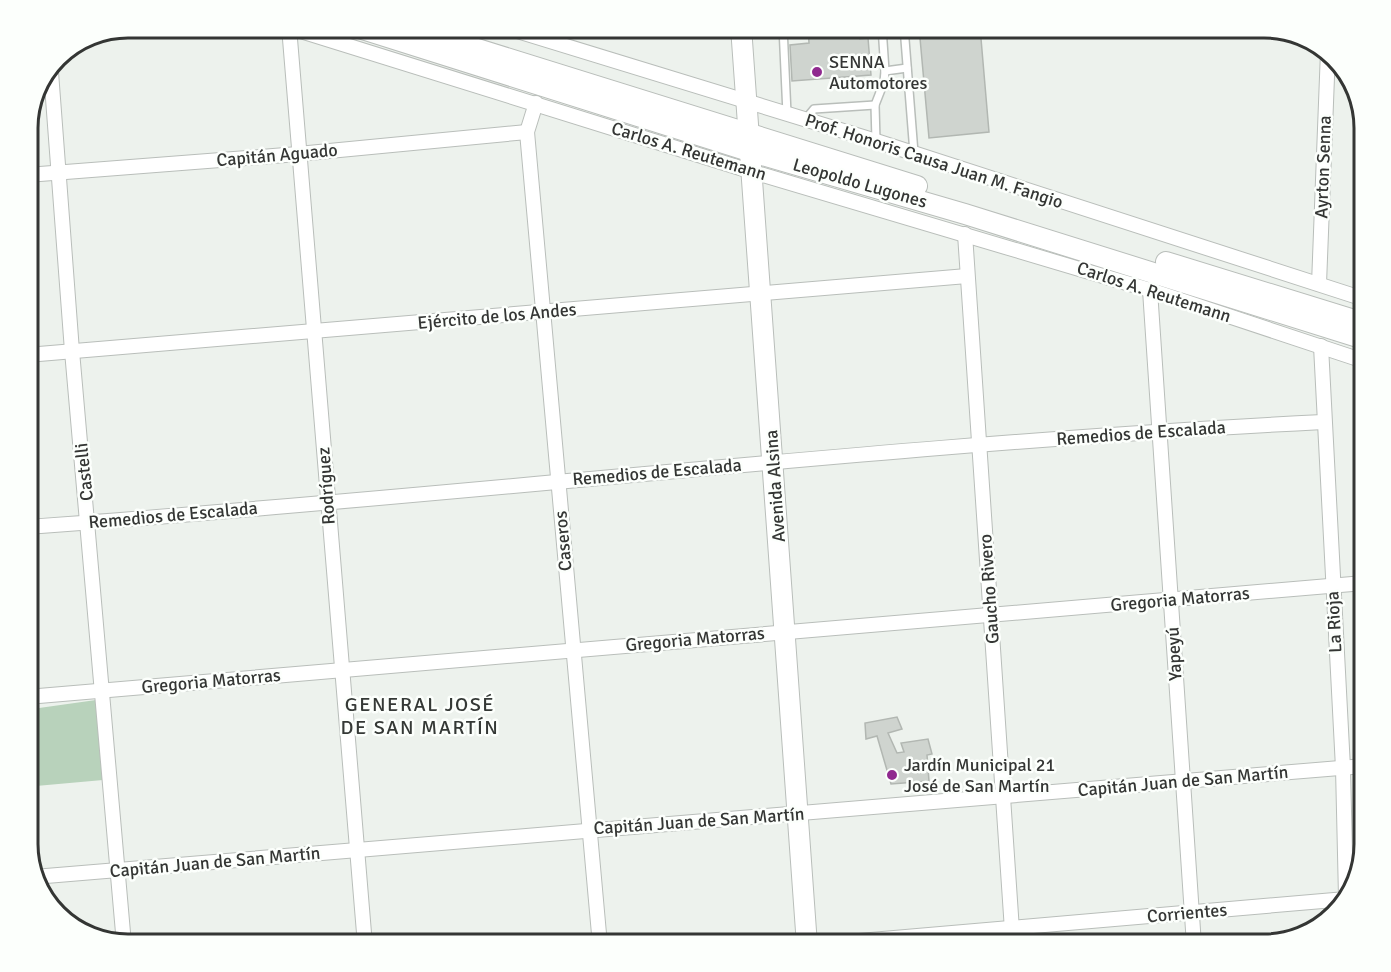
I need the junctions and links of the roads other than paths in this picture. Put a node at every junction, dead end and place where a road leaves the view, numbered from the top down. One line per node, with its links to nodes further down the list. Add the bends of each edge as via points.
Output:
1 (289, 38): 22 (street, Rodríguez)
2 (324, 38): 15 (street, Carlos A. Reutemann)
3 (393, 38): 21 (main road, Leopoldo Lugones)
4 (440, 38): 21 (main road, Leopoldo Lugones)
5 (540, 38): 14 (street, Prof. Honoris Causa Juan M. Fangio)
6 (742, 38): 14 (main road, Avenida Alsina)
7 (784, 38): 17 (lane)
8 (883, 38): 12 (lane)
9 (905, 38): 11 (lane)
10 (1327, 64): 29 (street, Ayrton Senna)
11 (907, 68): 12 (lane); 23 (lane)
12 (885, 71): 16 (lane)
13 (52, 80): 25 (street, Castelli)
14 (748, 102): 17 (street, Prof. Honoris Causa Juan M. Fangio); 21 (main road, Avenida Alsina)
15 (536, 103): 19 (street, Caseros); 24 (street, Carlos A. Reutemann)
16 (875, 105): 18 (lane, via 814,109); 20 (lane)
17 (788, 114): 18 (street, Prof. Honoris Causa Juan M. Fangio)
18 (805, 120): 20 (street, Prof. Honoris Causa Juan M. Fangio)
19 (527, 132): 22 (street, Capitán Aguado); 33 (street, Caseros)
20 (876, 141): 23 (street, Prof. Honoris Causa Juan M. Fangio)
21 (751, 143): 24 (main road, Avenida Alsina); 34 (main road, Leopoldo Lugones); 36 (main road, Leopoldo Lugones)
22 (298, 154): 25 (street, Capitán Aguado); 35 (street, Rodríguez)
23 (915, 154): 29 (street, Prof. Honoris Causa Juan M. Fangio)
24 (753, 172): 27 (street, Carlos A. Reutemann); 31 (main road, Avenida Alsina)
25 (58, 173): 26 (street, Capitán Aguado); 38 (street, Castelli)
26 (38, 174)
27 (965, 234): 28 (street, Gaucho Rivero); 30 (street, Carlos A. Reutemann)
28 (967, 276): 31 (street, Ejército de los Andes); 43 (street, Gaucho Rivero)
29 (1318, 284): 32 (street, Prof. Honoris Causa Juan M. Fangio)
30 (1150, 290): 37 (street, Carlos A. Reutemann); 42 (street, Yapeyú)
31 (761, 293): 33 (street, Ejército de los Andes); 44 (main road, Avenida Alsina)
32 (1354, 295)
33 (544, 311): 35 (street, Ejército de los Andes); 45 (street, Caseros)
34 (1354, 320)
35 (314, 333): 38 (street, Ejército de los Andes); 46 (street, Rodríguez)
36 (1354, 336)
37 (1321, 346): 40 (street, Carlos A. Reutemann); 41 (street, La Rioja)
38 (72, 351): 39 (street, Ejército de los Andes); 47 (street, Castelli)
39 (38, 354)
40 (1354, 358)
41 (1323, 422): 42 (street, Remedios de Escalada); 50 (street, La Rioja)
42 (1159, 431): 43 (street, Remedios de Escalada); 51 (street, Yapeyú)
43 (979, 445): 44 (street, Remedios de Escalada); 52 (street, Gaucho Rivero)
44 (773, 462): 45 (street, Remedios de Escalada); 53 (main road, Avenida Alsina)
45 (558, 481): 46 (street, Remedios de Escalada); 54 (street, Caseros)
46 (327, 502): 47 (street, Remedios de Escalada); 55 (street, Rodríguez)
47 (89, 522): 48 (street, Remedios de Escalada); 56 (street, Castelli)
48 (38, 525)
49 (1354, 584): 50 (street, Gregoria Matorras)
50 (1331, 586): 51 (street, Gregoria Matorras); 59 (street, La Rioja)
51 (1171, 600): 52 (street, Gregoria Matorras); 60 (street, Yapeyú)
52 (990, 616): 53 (street, Gregoria Matorras); 61 (street, Gaucho Rivero)
53 (784, 632): 54 (street, Gregoria Matorras); 62 (main road, Avenida Alsina)
54 (572, 649): 55 (street, Gregoria Matorras); 63 (street, Caseros)
55 (340, 669): 56 (street, Gregoria Matorras); 64 (street, Rodríguez)
56 (103, 690): 57 (street, Gregoria Matorras); 65 (street, Castelli)
57 (38, 696)
58 (1354, 767): 59 (street, Capitán Juan de San Martín)
59 (1343, 768): 60 (street, Capitán Juan de San Martín); 67 (street, La Rioja)
60 (1182, 780): 61 (street, Capitán Juan de San Martín); 69 (street, Yapeyú)
61 (1004, 796): 62 (street, Capitán Juan de San Martín); 70 (street, Gaucho Rivero)
62 (798, 814): 63 (street, Capitán Juan de San Martín); 74 (main road, Avenida Alsina)
63 (589, 829): 64 (street, Capitán Juan de San Martín); 73 (street, Caseros)
64 (358, 850): 65 (street, Capitán Juan de San Martín); 72 (street, Rodríguez)
65 (118, 870): 66 (street, Capitán Juan de San Martín); 71 (street, Castelli)
66 (43, 876)
67 (1346, 881)
68 (1335, 899): 69 (street, Corrientes)
69 (1191, 912): 70 (street, Corrientes); 77 (street, Yapeyú)
70 (1011, 929): 75 (street, Corrientes); 76 (street, Gaucho Rivero)
71 (123, 934)
72 (364, 934)
73 (599, 934)
74 (806, 934)
75 (949, 934)
76 (1011, 934)
77 (1193, 934)

